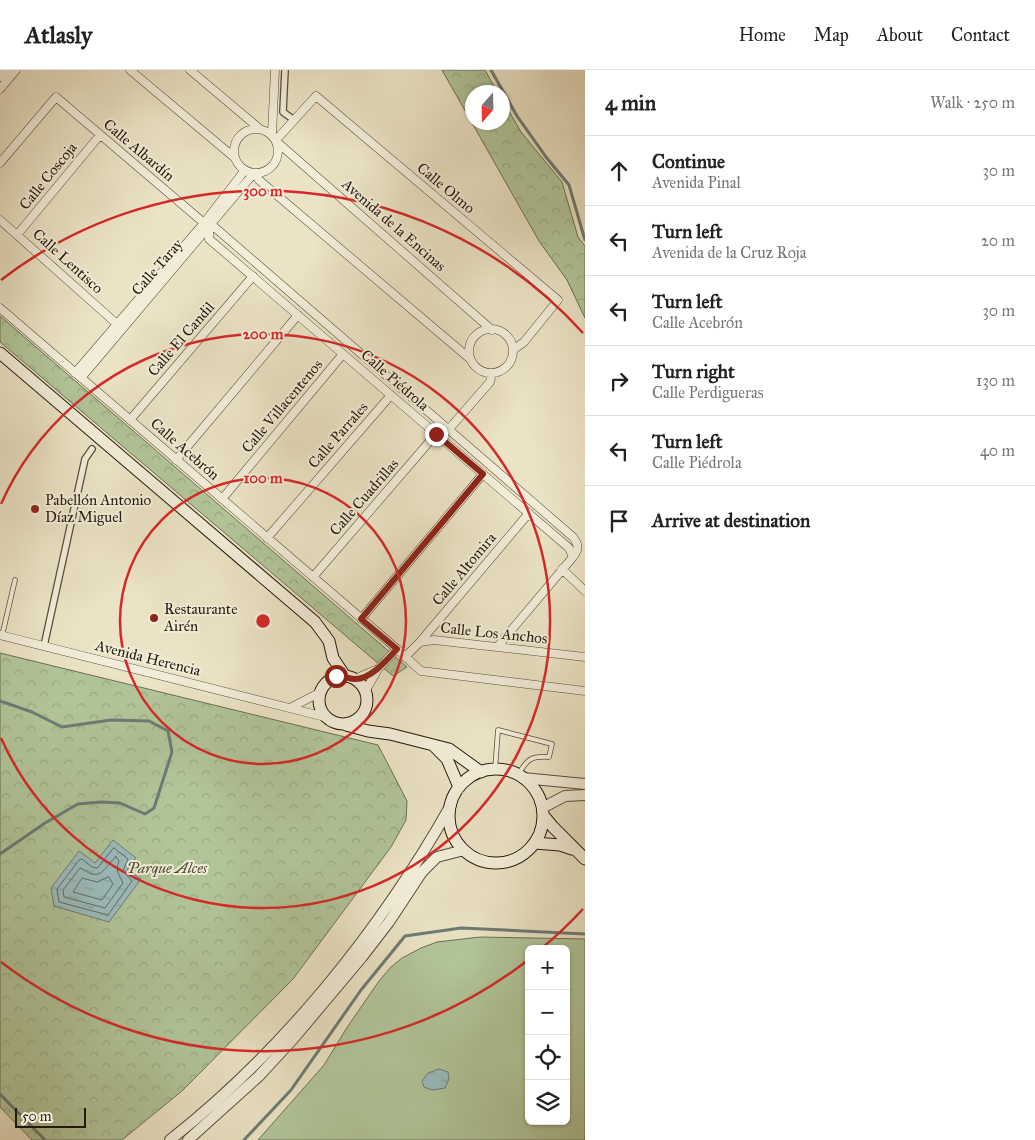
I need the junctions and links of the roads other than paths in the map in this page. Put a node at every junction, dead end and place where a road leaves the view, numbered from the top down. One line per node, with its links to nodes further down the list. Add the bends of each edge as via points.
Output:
1 (6, 70): 7 (street)
2 (16, 70): 8 (street)
3 (130, 70): 13 (street)
4 (190, 70): 10 (street)
5 (275, 70): 12 (street)
6 (285, 70): 9 (street, via 284,112)
7 (0, 77)
8 (0, 89)
9 (294, 120): 12 (street); 25 (street, Calle Olmo, via 316,96 558,300 524,342)
10 (260, 129): 12 (street); 13 (street, via 249,130 239,136 234,147)
11 (100, 135): 14 (street, Calle Albardín, via 56,97); 18 (street, Calle Albardín); 19 (street, Calle Coscoja)
12 (275, 139): 16 (street, via 278,159 272,167); 24 (street, Avenida de la Encinas)
13 (235, 158): 15 (street)
14 (0, 163)
15 (245, 170): 16 (street); 18 (street, Calle Taray)
16 (255, 174): 18 (street, Calle Taray); 28 (street)
17 (0, 220): 19 (street, Calle Lentisco)
18 (208, 225): 20 (street, Calle Piédrola, via 210,239); 23 (street, Calle Taray); 30 (street, Calle Taray); 33 (street, Calle Albardín)
19 (17, 235): 23 (street, Calle Lentisco)
20 (253, 276): 22 (street, Calle Piédrola); 32 (street, Calle El Candil)
21 (0, 308): 30 (street, Calle Acebrón)
22 (298, 315): 27 (street, Calle Piédrola); 36 (street)
23 (117, 324): 30 (street, Calle Taray)
24 (492, 330): 25 (street, via 506,336); 28 (street, via 476,335 471,341)
25 (512, 350): 29 (street, via 512,357 504,368)
26 (0, 353): 53 (main road, via 315,622 329,641)
27 (344, 354): 31 (street, Calle Piédrola); 38 (street, Calle Villacentenos)
28 (469, 358): 29 (street, via 482,372)
29 (492, 373): 33 (street, via 490,382)
30 (78, 375): 32 (street, Calle Acebrón)
31 (391, 395): 34 (street, Calle Piédrola); 40 (street, Calle Parrales)
32 (130, 420): 36 (street, Calle Acebrón)
33 (449, 429): 41 (street, Calle Albardín, via 573,537 578,550)
34 (436, 434): 37 (street, Calle Piédrola); 43 (street, Calle Cuadrillas)
35 (92, 449): 49 (street, via 85,459)
36 (176, 460): 38 (street, Calle Acebrón)
37 (483, 474): 39 (street, Calle Piédrola); 46 (street)
38 (222, 499): 40 (street, Calle Acebrón)
39 (528, 513): 41 (street, Calle Piédrola, via 569,548); 48 (street, Calle Altomira)
40 (267, 538): 43 (street, Calle Acebrón)
41 (573, 557): 42 (street)
42 (562, 569): 45 (street); 50 (street)
43 (313, 578): 46 (street, Calle Acebrón)
44 (15, 580): 47 (lane)
45 (585, 591)
46 (361, 619): 51 (street, Calle Acebrón)
47 (1, 635): 49 (street, Avenida Herencia)
48 (420, 642): 50 (street, Calle Los Anchos, via 434,640); 52 (street, Calle Los Anchos)
49 (44, 646): 61 (street, Avenida Herencia)
50 (498, 646): 54 (street, Calle Los Anchos)
51 (397, 649): 52 (street, Calle Acebrón); 55 (street)
52 (405, 657): 59 (street, Calle Acebrón, via 421,672)
53 (333, 658): 56 (main road); 57 (main road)
54 (585, 658)
55 (378, 669): 56 (street); 58 (street)
56 (350, 677): 57 (main road, via 336,676); 58 (main road)
57 (327, 681): 60 (main road)
58 (366, 690): 62 (main road, via 367,707)
59 (585, 691)
60 (319, 693): 61 (street); 63 (main road, via 320,710)
61 (290, 708): 63 (street, Avenida Herencia)
62 (363, 714): 64 (main road); 65 (main road)
63 (325, 717): 64 (main road, via 334,724)
64 (346, 725): 65 (main road)
65 (377, 731): 66 (main road)
66 (433, 744): 68 (main road, via 449,749); 71 (main road, via 446,759)
67 (495, 770): 68 (main road); 69 (main road); 69 (lane, via 498,730 552,744 549,757 536,756 529,760 523,766)
68 (481, 772): 71 (main road)
69 (521, 777): 70 (street); 74 (main road, via 536,791)
70 (585, 784)
71 (459, 787): 73 (main road)
72 (585, 795): 74 (street, via 565,796)
73 (451, 805): 77 (main road, via 450,824); 79 (street, via 388,906 323,989 237,1083)
74 (543, 811): 75 (main road, via 541,829); 76 (main road, via 553,828)
75 (535, 842): 76 (main road); 77 (main road, via 514,860 501,863 475,858)
76 (574, 849): 78 (main road)
77 (464, 850): 80 (street, via 437,857 422,872 368,950 294,1038)
78 (585, 859)
79 (170, 1140)
80 (188, 1140)

